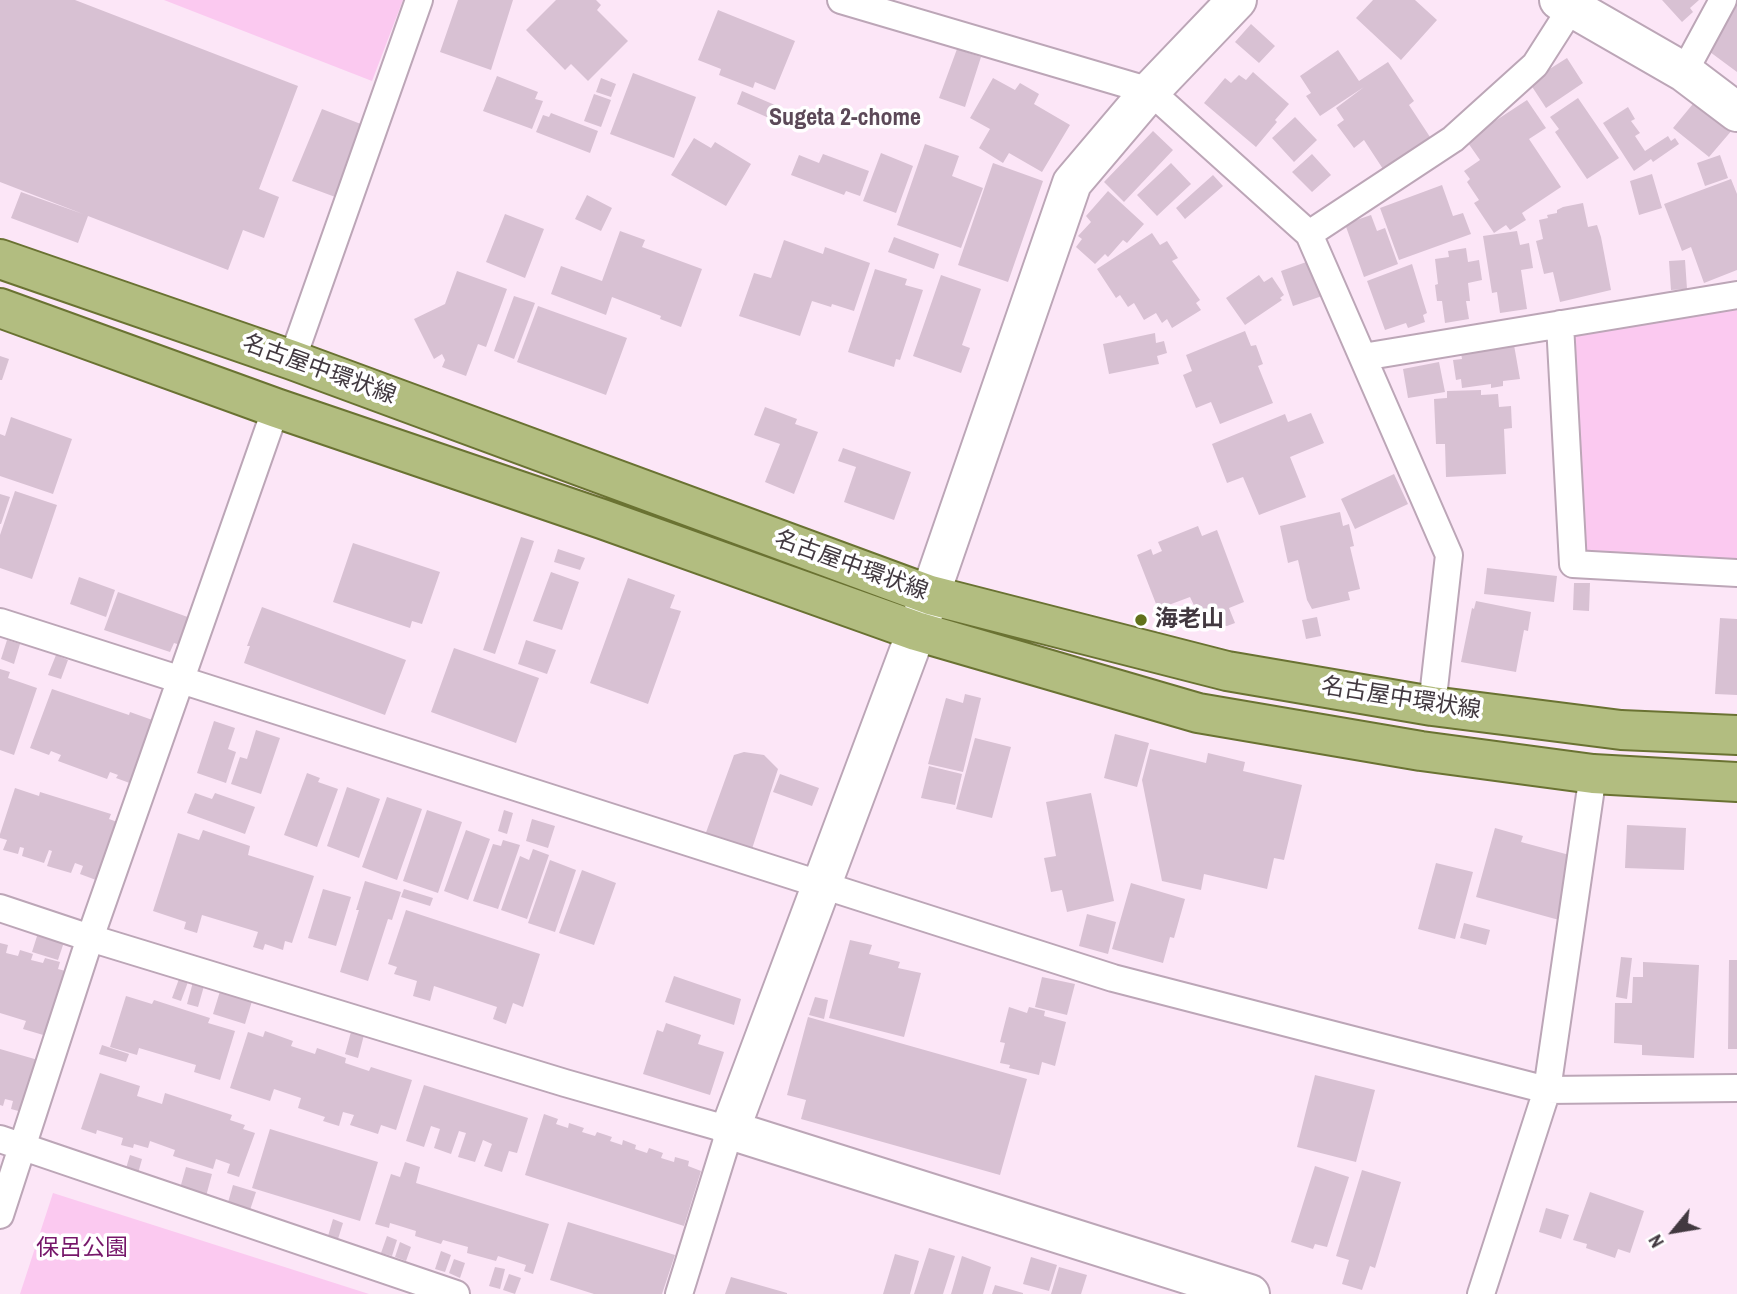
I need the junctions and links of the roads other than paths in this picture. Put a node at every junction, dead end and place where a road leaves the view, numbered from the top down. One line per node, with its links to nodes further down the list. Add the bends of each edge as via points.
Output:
1 (419, 0): 15 (street)
2 (841, 0): 7 (street)
3 (1237, 0): 7 (street)
4 (1723, 0): 6 (street)
5 (1566, 4): 6 (street); 9 (street, via 1535,65 1453,139)
6 (1684, 72): 8 (street)
7 (1150, 91): 9 (street); 18 (street, via 1072,183)
8 (1737, 112)
9 (1309, 234): 14 (street)
10 (0, 259): 15 (main road, 名古屋中環状線)
11 (1737, 295): 13 (street)
12 (0, 308): 16 (main road, 名古屋中環状線)
13 (1560, 324): 14 (street); 17 (street, via 1573,564)
14 (1363, 357): 22 (street, via 1449,555)
15 (292, 359): 18 (main road, 名古屋中環状線)
16 (276, 408): 20 (main road, 名古屋中環状線); 21 (street)
17 (1737, 573)
18 (930, 595): 20 (street); 22 (main road, 名古屋中環状線, via 1227,671)
19 (0, 622): 21 (street)
20 (916, 631): 24 (main road, 名古屋中環状線, via 1198,713 1421,751); 26 (street)
21 (180, 679): 26 (street); 28 (street)
22 (1433, 706): 23 (main road, 名古屋中環状線, via 1621,730)
23 (1737, 735)
24 (1593, 774): 25 (main road, 名古屋中環状線); 30 (street)
25 (1737, 782)
26 (823, 884): 30 (street, via 1113,978); 31 (street)
27 (0, 908): 28 (street)
28 (90, 938): 31 (street); 32 (street)
29 (1737, 1088): 30 (street)
30 (1547, 1090): 37 (street)
31 (730, 1130): 35 (street); 36 (street)
32 (11, 1142): 33 (street); 34 (street)
33 (0, 1215)
34 (456, 1294)
35 (679, 1294)
36 (1250, 1294)
37 (1481, 1294)

